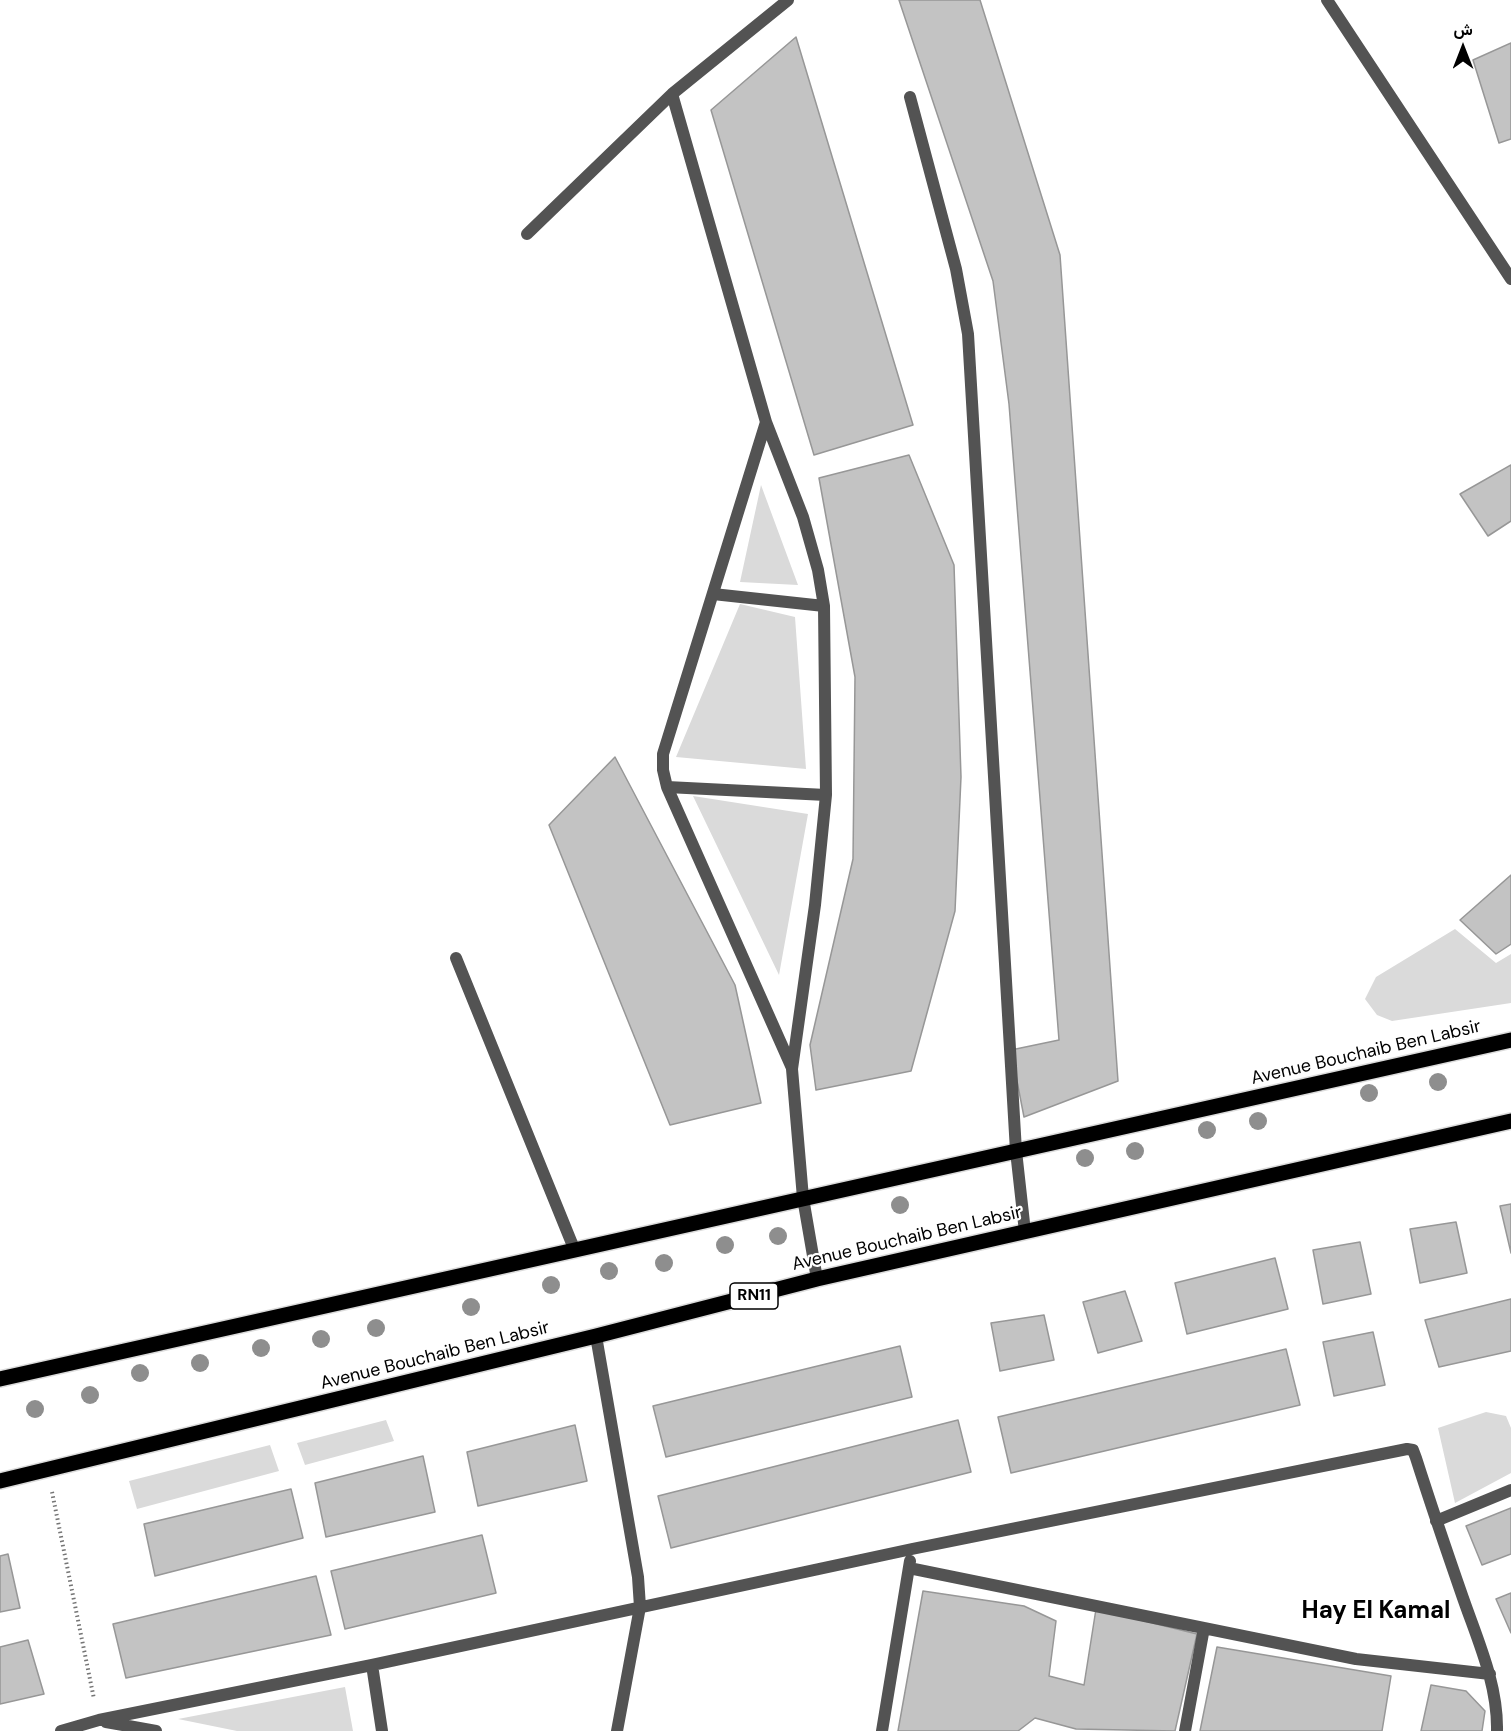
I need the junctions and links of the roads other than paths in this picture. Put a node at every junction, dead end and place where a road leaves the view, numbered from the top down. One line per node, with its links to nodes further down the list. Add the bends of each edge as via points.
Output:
1 (788, 0): 3 (street)
2 (1327, 0): 6 (street)
3 (672, 94): 5 (street); 7 (street)
4 (910, 97): 16 (street, via 956,269 968,334)
5 (528, 234)
6 (1511, 278)
7 (766, 422): 8 (street); 9 (street, via 803,517)
8 (713, 594): 9 (street); 10 (street, via 663,754)
9 (824, 606): 11 (street)
10 (667, 787): 11 (street); 14 (street)
11 (826, 795): 14 (street)
12 (456, 958): 19 (street)
13 (1511, 1040): 16 (main road, Avenue Bouchaib Ben Labsir)
14 (792, 1069): 17 (street)
15 (1511, 1121): 18 (main road, Avenue Bouchaib Ben Labsir / RN11)
16 (1016, 1151): 17 (main road, Avenue Bouchaib Ben Labsir); 18 (street)
17 (803, 1198): 19 (main road, Avenue Bouchaib Ben Labsir); 20 (street)
18 (1025, 1232): 20 (main road, Avenue Bouchaib Ben Labsir / RN11)
19 (575, 1251): 22 (main road, Avenue Bouchaib Ben Labsir)
20 (817, 1279): 21 (main road, Avenue Bouchaib Ben Labsir / RN11)
21 (596, 1336): 23 (main road, Avenue Bouchaib Ben Labsir / RN11); 28 (street)
22 (0, 1379)
23 (0, 1481)
24 (1511, 1490): 25 (street)
25 (1436, 1521): 26 (street, via 1413,1450 1407,1449); 31 (street)
26 (912, 1549): 27 (street); 28 (street)
27 (909, 1568): 29 (street); 37 (street)
28 (640, 1607): 30 (street); 36 (street)
29 (1204, 1628): 31 (street, via 1356,1659); 38 (street)
30 (372, 1665): 32 (street); 35 (street)
31 (1490, 1674): 39 (street)
32 (99, 1720): 33 (street); 34 (street)
33 (61, 1731)
34 (156, 1731)
35 (382, 1731)
36 (617, 1731)
37 (882, 1731)
38 (1185, 1731)
39 (1497, 1731)

